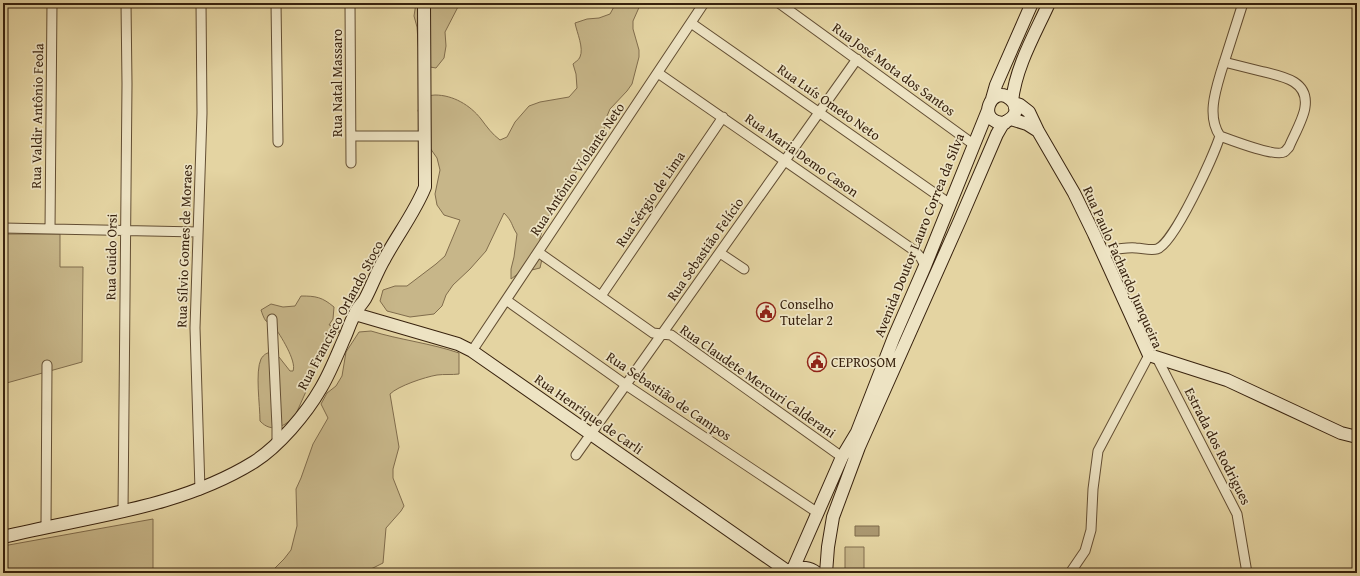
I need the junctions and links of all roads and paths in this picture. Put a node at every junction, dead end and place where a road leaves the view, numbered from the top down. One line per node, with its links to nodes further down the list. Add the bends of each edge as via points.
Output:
1 (52, 3): 32 (street, Rua Valdir Antônio Feola)
2 (126, 3): 33 (street, Rua Guido Orsi)
3 (201, 3): 34 (street, Rua Sílvio Gomes de Moraes, via 202,113)
4 (276, 3): 26 (street)
5 (350, 3): 23 (street, Rua Natal Massaro)
6 (424, 3): 24 (street)
7 (704, 3): 12 (street, Rua Antônio Violante Neto)
8 (779, 3): 13 (street, Rua José Mota dos Santos)
9 (1032, 3): 16 (street)
10 (1049, 3): 17 (street, via 1019,70)
11 (1243, 3): 14 (street)
12 (691, 23): 15 (street, Rua Antônio Violante Neto); 19 (street, Rua Luís Ometo Neto)
13 (857, 59): 19 (street, Rua Sebastião Felício); 27 (street, Rua José Mota dos Santos)
14 (1224, 62): 25 (street, via 1213,112); 25 (street, via 1284,76 1302,89 1306,104 1289,147 1284,152 1278,153)
15 (658, 73): 20 (street, Rua Maria Demo Cason); 35 (street, Rua Antônio Violante Neto)
16 (992, 99): 17 (street, via 1003,95); 18 (street)
17 (1013, 102): 21 (street, via 1015,114); 22 (street, Rua Paulo Fachardo Junqueira, via 1020,104 1029,112)
18 (988, 110): 21 (street, via 993,120 999,123); 27 (street, Avenida Doutor Lauro Correa da Silva)
19 (819, 112): 28 (street, Rua Sebastião Felício); 30 (street, Rua Luís Ometo Neto)
20 (722, 117): 28 (street, Rua Maria Demo Cason); 40 (street, Rua Sérgio de Lima)
21 (1008, 121): 22 (street, via 1027,124); 61 (street, Avenida Doutor Lauro Correa da Silva, via 997,134 859,447 833,517)
22 (1038, 131): 36 (street, Rua Paulo Fachardo Junqueira, via 1074,193)
23 (351, 136): 24 (street); 29 (street, Rua Natal Massaro)
24 (425, 136): 42 (street, Rua Francisco Orlando Stoco, via 424,191)
25 (1220, 136): 36 (street, via 1191,199 1163,246 1151,250 1134,248)
26 (278, 142)
27 (974, 144): 30 (street, Avenida Doutor Lauro Correa da Silva)
28 (785, 161): 37 (street, Rua Sebastião Felício); 38 (street, Rua Maria Demo Cason, via 914,251)
29 (351, 163)
30 (950, 204): 38 (street, Avenida Doutor Lauro Correa da Silva)
31 (3, 228): 32 (street)
32 (50, 229): 33 (street)
33 (125, 231): 34 (street); 55 (street, Rua Guido Orsi)
34 (198, 232): 54 (street, Rua Sílvio Gomes de Moraes, via 195,328)
35 (538, 252): 40 (street, Rua Claudete Mercuri Calderani); 41 (street, Rua Antônio Violante Neto)
36 (1102, 252): 46 (street, Rua Paulo Fachardo Junqueira)
37 (720, 253): 39 (street); 44 (street, Rua Sebastião Felício)
38 (925, 266): 53 (street, Avenida Doutor Lauro Correa da Silva, via 857,432)
39 (744, 269)
40 (601, 296): 44 (street, Rua Claudete Mercuri Calderani, via 653,333)
41 (506, 300): 45 (street, Rua Antônio Violante Neto); 48 (street, Rua Sebastião de Campos)
42 (355, 314): 45 (street, Rua Henrique de Carli); 51 (street, Rua Francisco Orlando Stoco, via 321,388 298,420)
43 (272, 318): 51 (street)
44 (662, 334): 48 (street, Rua Sebastião Felício); 53 (street, Rua Claudete Mercuri Calderani, via 671,335)
45 (472, 350): 49 (street, Rua Henrique de Carli)
46 (1153, 356): 50 (street, via 1227,380); 62 (street, Rua Paulo Fachardo Junqueira, via 1098,451 1091,530 1085,551); 63 (street, Estrada dos Rodrigues, via 1237,514)
47 (47, 366): 57 (street)
48 (626, 385): 49 (street, Rua Sebastião Felício); 56 (street, Rua Sebastião de Campos)
49 (591, 434): 52 (street, Rua Sebastião Felício); 59 (street, Rua Henrique de Carli)
50 (1357, 438)
51 (276, 443): 54 (street, Rua Francisco Orlando Stoco, via 255,461)
52 (576, 455)
53 (842, 457): 56 (street, Avenida Doutor Lauro Correa da Silva)
54 (200, 490): 55 (street, Rua Francisco Orlando Stoco)
55 (123, 512): 57 (street, Rua Francisco Orlando Stoco)
56 (818, 513): 59 (street, Avenida Doutor Lauro Correa da Silva)
57 (46, 526): 58 (street, Rua Francisco Orlando Stoco)
58 (3, 537)
59 (791, 572): 60 (street, via 802,567 810,568)
60 (817, 573)
61 (826, 573)
62 (1070, 573)
63 (1247, 573)

